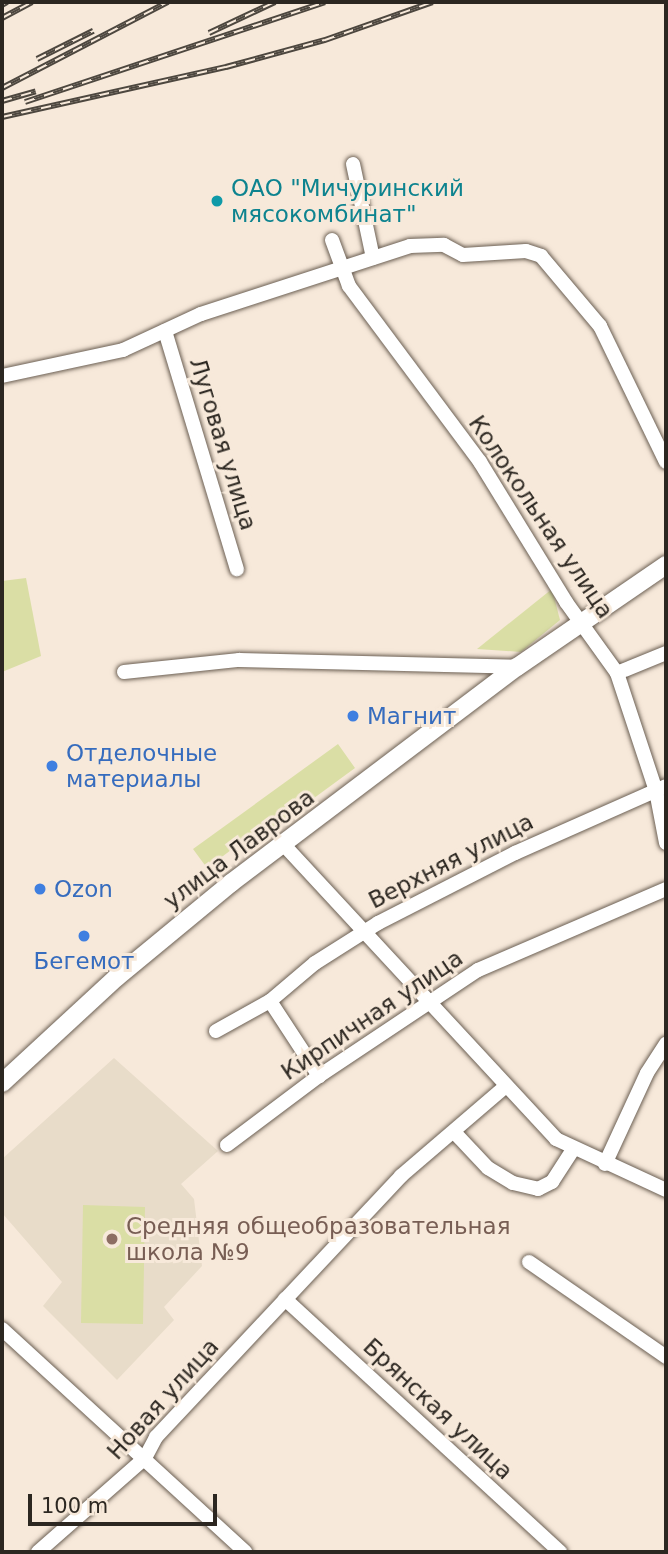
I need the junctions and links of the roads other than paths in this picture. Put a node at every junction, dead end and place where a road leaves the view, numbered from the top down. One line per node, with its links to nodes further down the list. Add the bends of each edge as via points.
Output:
1 (353, 164): 3 (street)
2 (332, 240): 4 (street, Колокольная улица)
3 (373, 258): 4 (street); 7 (street, via 410,246 444,246 463,255 526,251 541,256 600,326)
4 (342, 269): 5 (street, via 275,288); 10 (street, Колокольная улица, via 349,286 480,462 566,602)
5 (165, 331): 6 (street, via 111,354); 9 (street, Луговая улица)
6 (2, 376)
7 (666, 462)
8 (666, 565): 10 (main road, улица Лаврова)
9 (237, 569)
10 (584, 622): 12 (main road, улица Лаврова); 14 (street, Колокольная улица)
11 (666, 653): 14 (street)
12 (517, 667): 13 (street, via 239,660); 17 (main road, улица Лаврова)
13 (124, 672)
14 (617, 673): 15 (street, Колокольная улица)
15 (661, 788): 16 (street, Колокольная улица); 19 (street, Верхняя улица, via 514,853)
16 (666, 843)
17 (284, 845): 19 (street); 25 (main road, улица Лаврова, via 117,976)
18 (666, 889): 20 (street, Кирпичная улица, via 478,970)
19 (364, 932): 20 (street); 21 (street, Верхняя улица, via 315,963)
20 (431, 1000): 24 (street, Кирпичная улица); 26 (street)
21 (270, 1001): 22 (street, Верхняя улица); 24 (street)
22 (216, 1031)
23 (666, 1044): 30 (street, via 647,1073)
24 (319, 1076): 28 (street, Кирпичная улица)
25 (2, 1083)
26 (505, 1087): 27 (street, Новая улица); 29 (street, via 556,1139)
27 (455, 1133): 29 (street, via 488,1168 538,1189 552,1182); 33 (street, Новая улица, via 401,1176)
28 (227, 1145)
29 (574, 1148): 30 (street)
30 (605, 1164): 31 (street)
31 (666, 1190)
32 (529, 1262): 35 (street)
33 (285, 1299): 36 (street, Новая улица, via 156,1437); 39 (street, Брянская улица)
34 (2, 1329): 36 (street)
35 (666, 1357)
36 (145, 1458): 37 (street, Новая улица); 38 (street)
37 (37, 1552)
38 (245, 1552)
39 (560, 1552)

